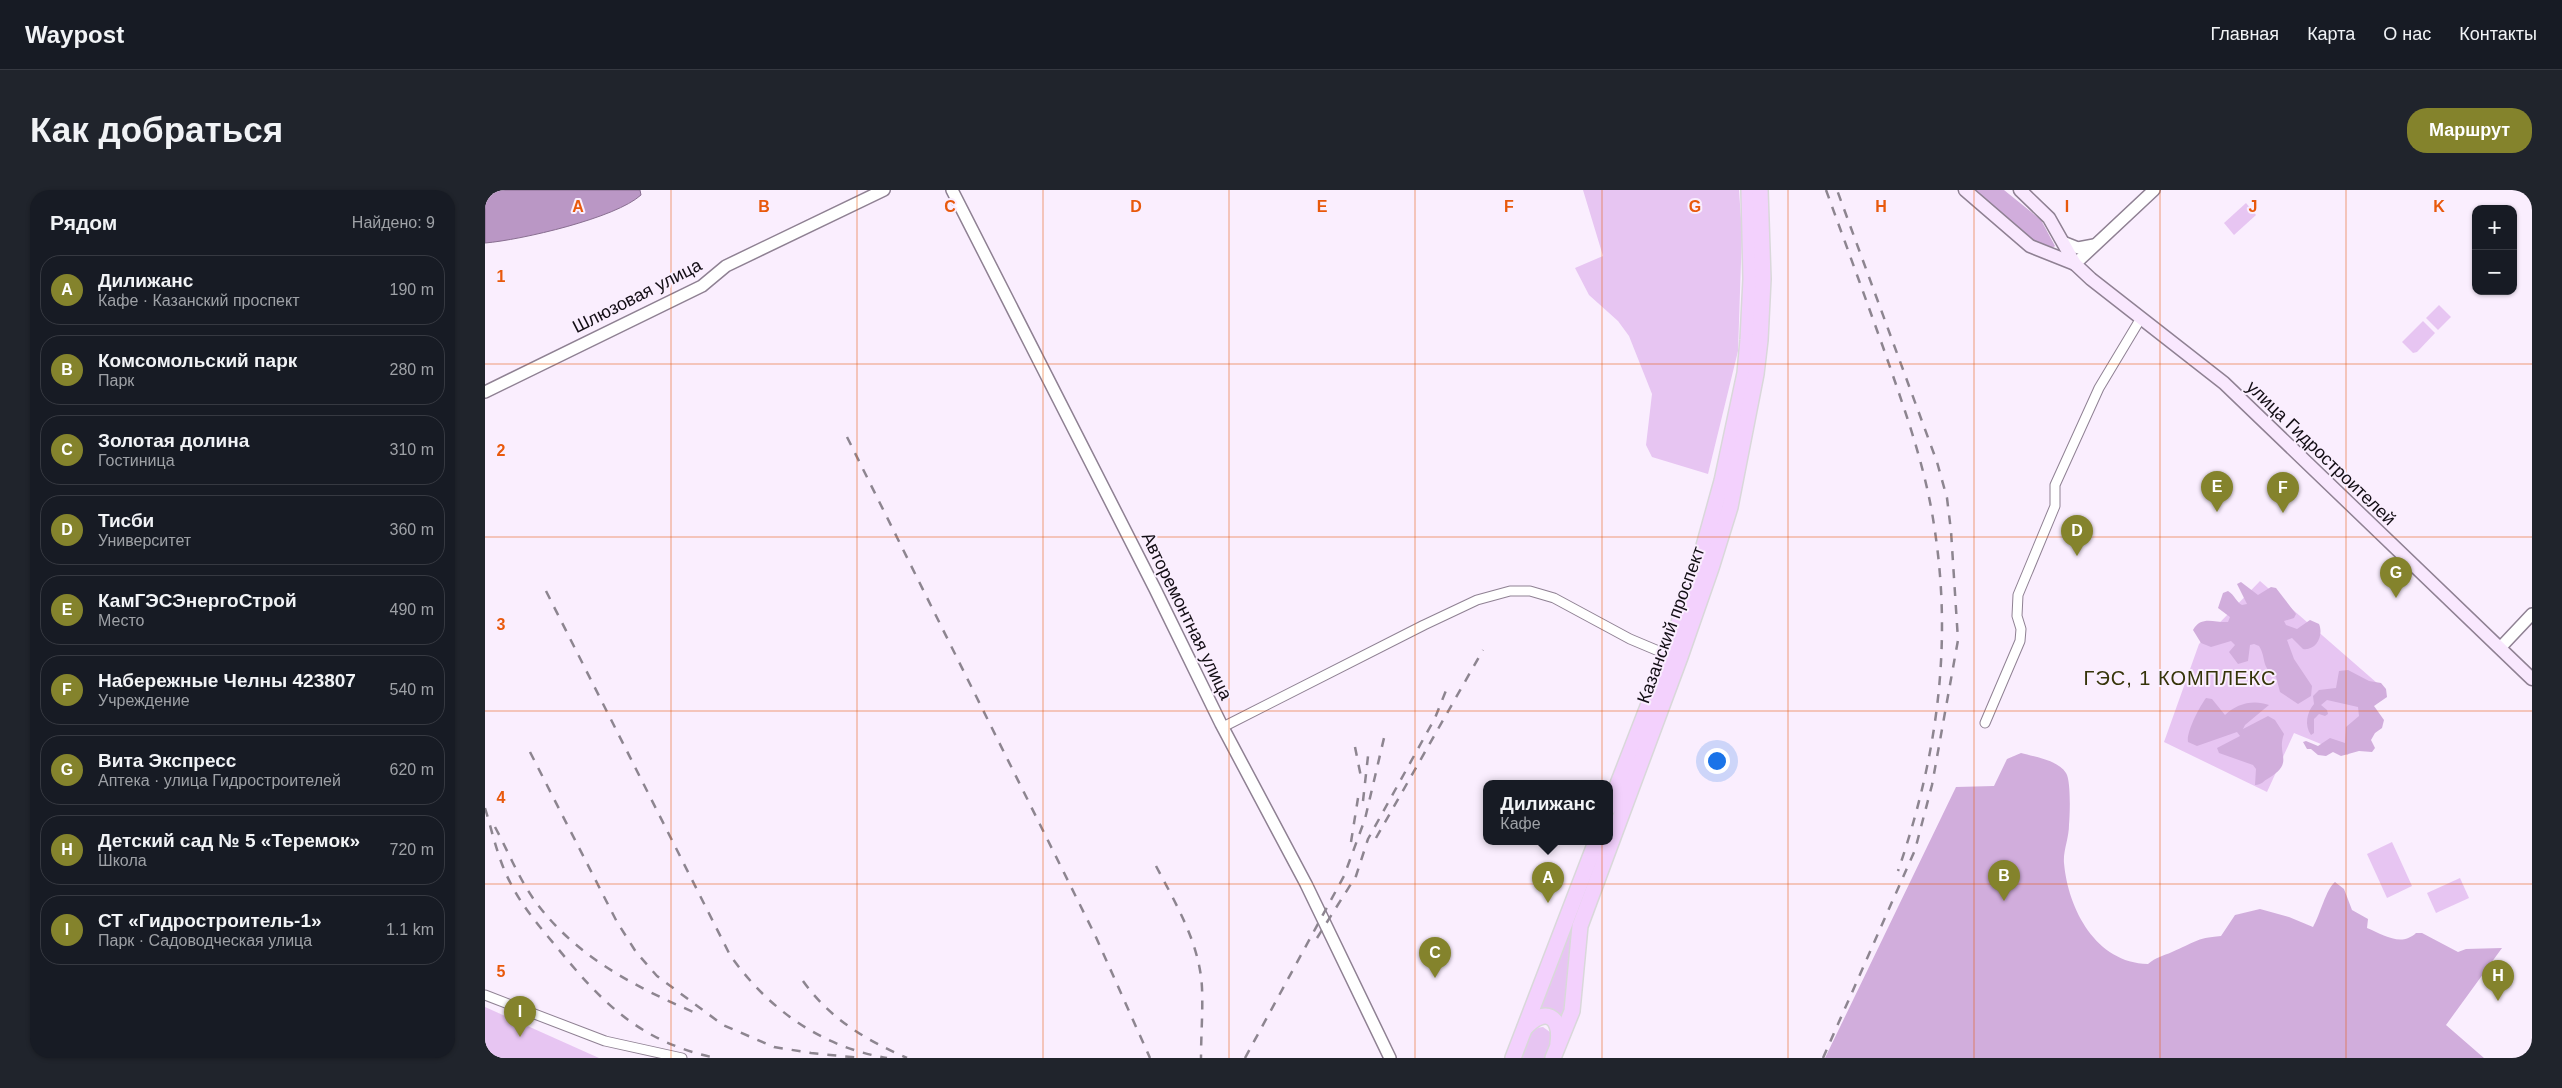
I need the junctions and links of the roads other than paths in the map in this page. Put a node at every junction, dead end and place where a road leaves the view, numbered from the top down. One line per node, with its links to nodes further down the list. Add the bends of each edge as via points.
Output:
1 (884, 190): 12 (street, Шлюзовая улица, via 726,266 702,286)
2 (952, 190): 20 (street, Авторемонтная улица)
3 (1749, 190): 13 (main road, Казанский проспект, via 1751,279 1745,373)
4 (1760, 190): 13 (main road, Казанский проспект, via 1763,279 1757,366 1730,507)
5 (1965, 190): 10 (main road, via 2030,246)
6 (2020, 190): 8 (main road, via 2049,218)
7 (2153, 190): 9 (street)
8 (2063, 242): 9 (street, via 2078,248); 10 (main road)
9 (2096, 244): 10 (street)
10 (2075, 264): 11 (main road, улица Гидростроителей)
11 (2141, 318): 16 (main road, улица Гидростроителей, via 2224,383); 19 (street, via 2099,388 2055,485 2055,506 2019,595 2020,641)
12 (485, 392)
13 (1716, 535): 14 (main road, Казанский проспект)
14 (1705, 566): 17 (main road, Казанский проспект); 22 (main road, Казанский проспект)
15 (2532, 614): 16 (street)
16 (2500, 648): 18 (main road, улица Гидростроителей)
17 (1668, 655): 20 (street, via 1630,639 1554,598 1530,591 1510,591 1477,600 1424,625); 21 (main road, Казанский проспект)
18 (2532, 680)
19 (1985, 724)
20 (1223, 728): 29 (street, Авторемонтная улица, via 1306,884)
21 (1613, 797)
22 (1613, 831)
23 (1595, 845): 26 (main road)
24 (1608, 845): 27 (main road, Казанский проспект, via 1580,926 1572,1011)
25 (485, 996): 28 (street, via 605,1041)
26 (1523, 1030): 27 (main road, via 1533,1019 1549,1016 1560,1032); 30 (main road)
27 (1555, 1054)
28 (682, 1058)
29 (1389, 1058)
30 (1513, 1058)

